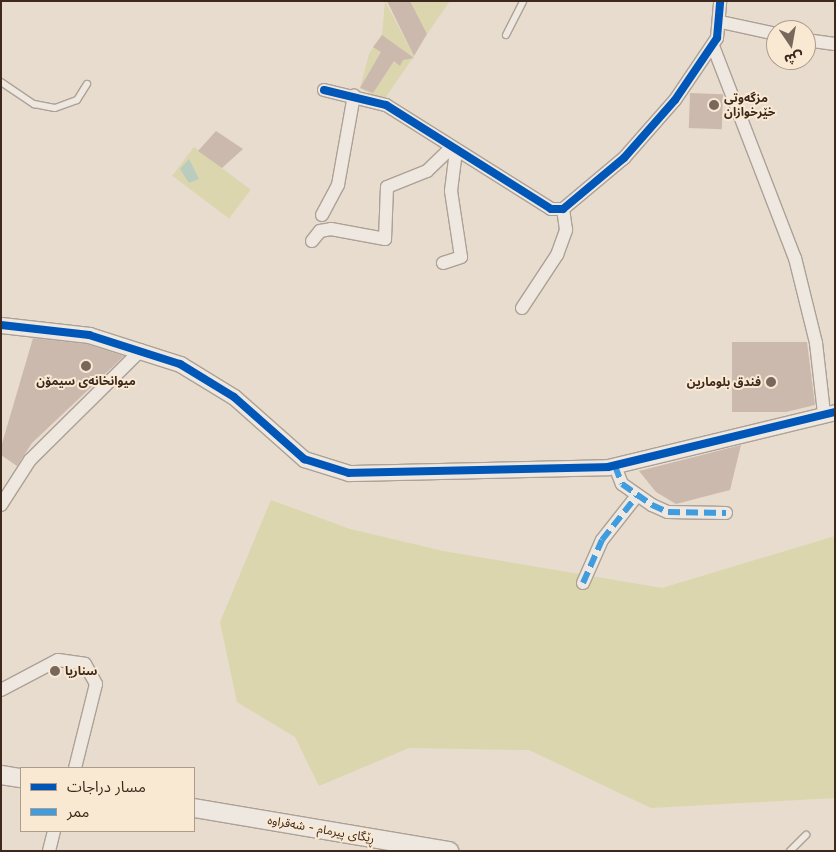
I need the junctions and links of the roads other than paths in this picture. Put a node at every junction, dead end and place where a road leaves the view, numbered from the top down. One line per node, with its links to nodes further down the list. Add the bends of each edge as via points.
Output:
1 (523, 1): 5 (lane)
2 (720, 1): 3 (street)
3 (721, 22): 4 (street); 8 (street)
4 (766, 32)
5 (506, 35)
6 (816, 41): 7 (street)
7 (835, 44)
8 (713, 46): 14 (street, via 642,139); 21 (street, via 795,258)
9 (1, 82): 10 (lane, via 34,104 55,108 77,100)
10 (87, 84)
11 (324, 90): 12 (street)
12 (354, 95): 13 (street, via 386,105); 15 (street, via 338,185)
13 (454, 150): 14 (street, via 551,209); 16 (street, via 427,171 387,187 385,239 331,229 320,231); 17 (street, via 451,191 461,257)
14 (563, 209): 18 (street, via 566,230 557,255)
15 (322, 215)
16 (312, 241)
17 (442, 263)
18 (522, 308)
19 (1, 325): 20 (street, via 89,335)
20 (141, 350): 22 (street, via 217,384 304,459 323,468 349,473 509,473); 24 (street, via 30,460)
21 (830, 412): 22 (street)
22 (615, 466): 23 (street, via 622,484)
23 (636, 497): 25 (street, via 668,512); 26 (street, via 602,540)
24 (1, 504)
25 (726, 513)
26 (583, 583)
27 (1, 690): 28 (street, via 58,660 86,664 96,684)
28 (75, 767)
29 (1, 775): 30 (main road)
30 (20, 778)
31 (195, 808): 35 (main road, ڕێگای پیرمام - شەقراوە)
32 (54, 832): 34 (street)
33 (806, 835): 36 (lane)
34 (49, 851)
35 (449, 851)
36 (790, 851)

